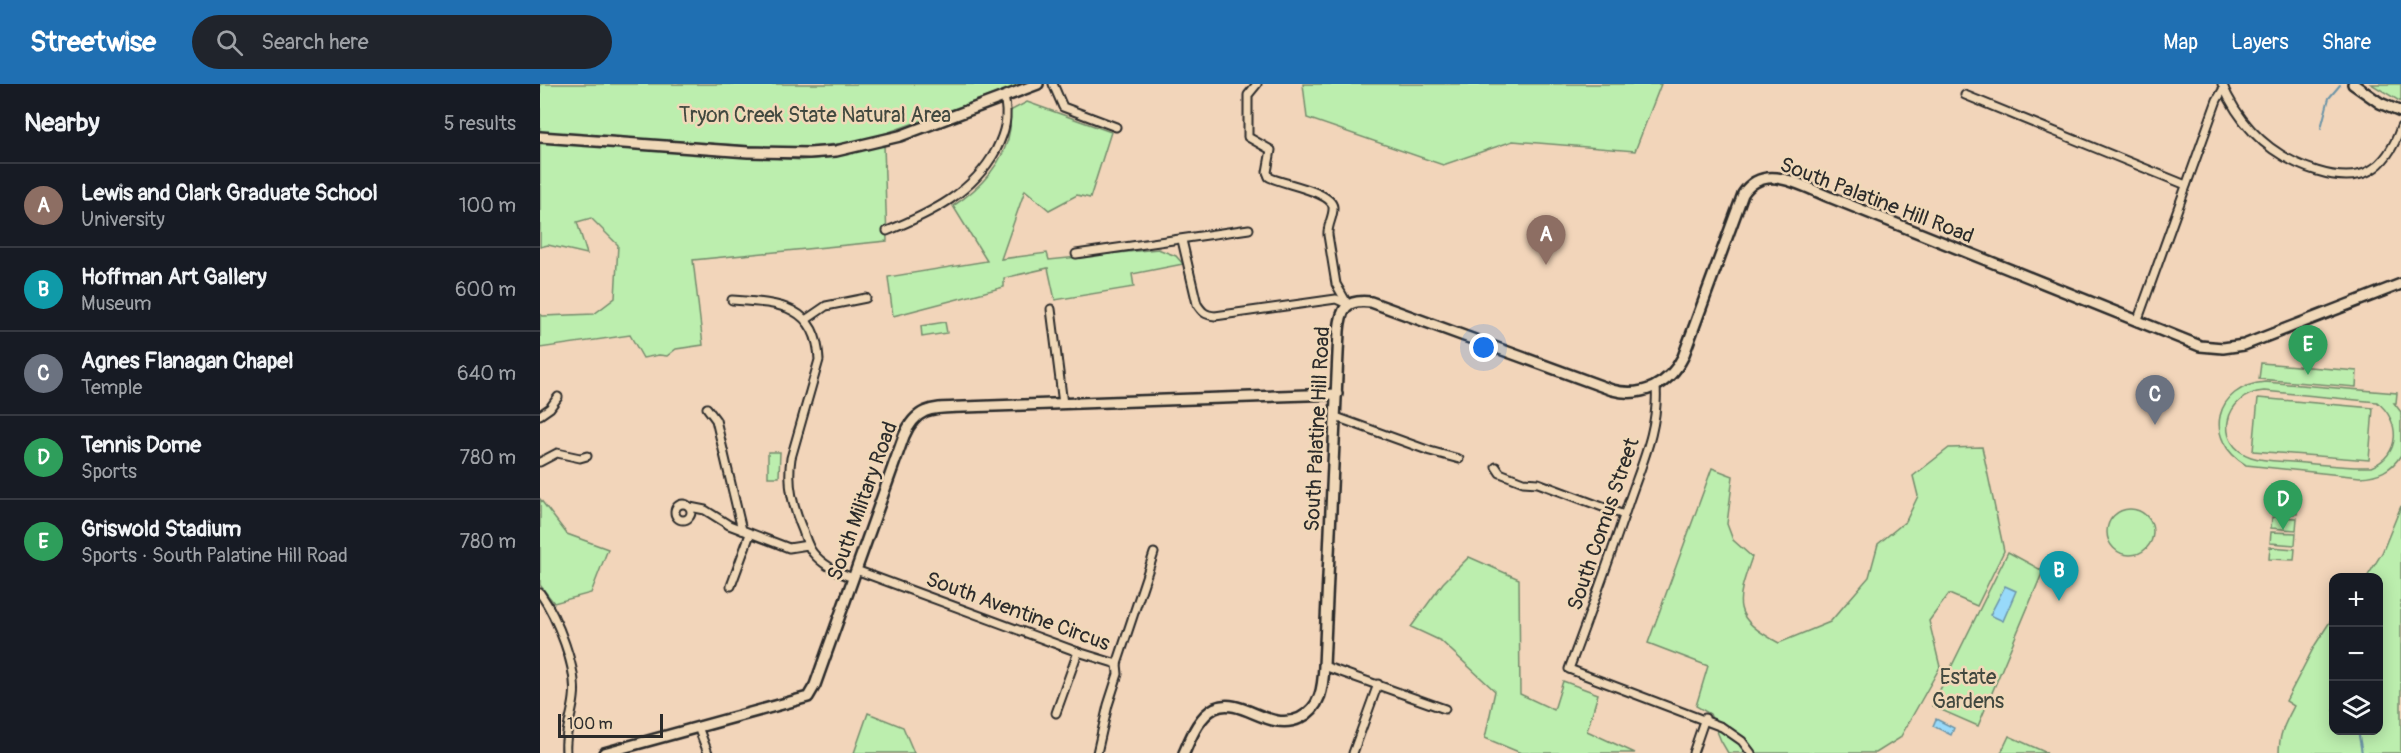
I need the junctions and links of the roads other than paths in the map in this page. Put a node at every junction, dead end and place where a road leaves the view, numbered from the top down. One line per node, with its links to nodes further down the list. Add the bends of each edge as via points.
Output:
1 (1038, 84): 7 (street)
2 (1053, 84): 9 (street, via 1063,107)
3 (1257, 84): 20 (street, via 1248,95 1247,134 1271,150 1267,176 1308,189 1332,203 1329,246 1336,284)
4 (2353, 84): 8 (street)
5 (2223, 86): 10 (street, via 2242,117 2267,146 2293,163 2328,174 2350,177 2373,169 2389,154); 12 (street)
6 (1965, 95): 12 (street)
7 (1004, 97): 11 (street, via 900,136 829,152 748,152); 14 (street, via 1007,113 1003,135 981,173 942,205)
8 (2401, 112)
9 (1116, 127)
10 (2401, 127)
11 (540, 137)
12 (2186, 185): 23 (street)
13 (1249, 229): 15 (street)
14 (887, 231)
15 (1182, 240): 16 (street); 20 (street, via 1197,304 1205,314 1215,316 1336,299)
16 (1076, 254)
17 (2401, 284): 23 (street, South Palatine Hill Road, via 2233,347 2195,345)
18 (866, 298): 22 (street, via 826,306)
19 (732, 300): 22 (street, via 775,304)
20 (1348, 305): 24 (street, South Palatine Hill Road, via 1371,302 1612,390 1629,393); 25 (street, South Palatine Hill Road, via 1340,322)
21 (1051, 309): 27 (street)
22 (807, 319): 39 (street, via 819,349 819,360 789,472 794,511)
23 (2137, 322): 24 (street, South Palatine Hill Road, via 1781,178 1763,177 1752,182 1743,194 1683,357)
24 (1656, 387): 36 (street, South Comus Street, via 1657,416)
25 (1337, 394): 27 (street, South Military Road); 30 (street, South Palatine Hill Road)
26 (558, 397): 29 (street)
27 (1063, 404): 41 (street, South Military Road, via 940,408 916,416 904,436)
28 (707, 408): 37 (street, via 716,420)
29 (540, 415)
30 (1336, 417): 32 (street); 46 (street, South Palatine Hill Road)
31 (586, 456): 33 (street, via 557,453)
32 (1459, 459)
33 (540, 462)
34 (1496, 467): 36 (street, via 1500,473 1521,481 1538,483)
35 (690, 507): 37 (street, via 705,510)
36 (1624, 515): 50 (street, South Comus Street, via 1569,669)
37 (742, 530): 38 (street)
38 (750, 534): 39 (street, via 789,548); 42 (street)
39 (808, 545): 41 (street, South Aventine Circus, via 820,560)
40 (1154, 553): 45 (street)
41 (854, 574): 44 (street, South Aventine Circus); 51 (street, South Military Road, via 808,697)
42 (731, 585)
43 (540, 593): 52 (street, via 562,635 574,685)
44 (1078, 652): 45 (street, South Aventine Circus); 49 (street)
45 (1117, 664): 55 (street, South Aventine Circus, via 1118,674)
46 (1324, 666): 47 (street); 56 (street, South Palatine Hill Road, via 1318,701 1303,716 1276,722 1231,707 1216,708 1199,724)
47 (1378, 684): 48 (street); 57 (street)
48 (1445, 709)
49 (1056, 713)
50 (1705, 718): 58 (street); 59 (street, via 1742,741)
51 (698, 728): 53 (street, South Military Road); 54 (street)
52 (566, 753)
53 (604, 753)
54 (708, 753)
55 (1097, 753)
56 (1184, 753)
57 (1353, 753)
58 (1693, 753)
59 (1751, 753)

